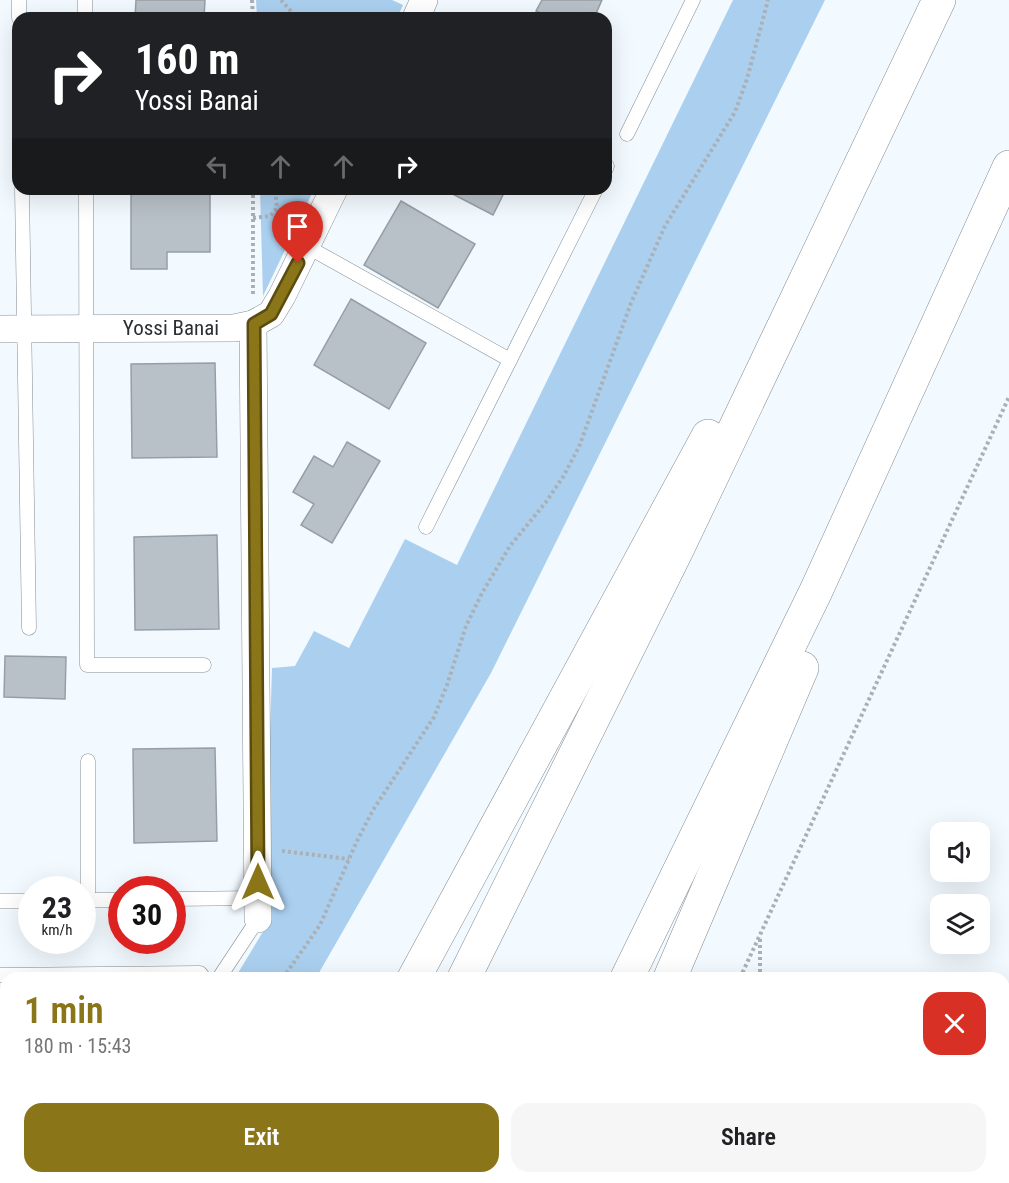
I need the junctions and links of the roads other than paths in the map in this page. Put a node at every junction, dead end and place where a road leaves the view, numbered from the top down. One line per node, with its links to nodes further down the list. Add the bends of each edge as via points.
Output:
1 (693, 0): 4 (lane)
2 (939, 0): 3 (highway)
3 (903, 75): 26 (highway); 27 (highway, via 676,552)
4 (627, 134)
5 (1009, 167): 28 (highway, via 816,591)
6 (1009, 179): 29 (highway)
7 (22, 195): 13 (lane)
8 (86, 195): 14 (lane)
9 (331, 195): 11 (street)
10 (593, 195): 15 (lane)
11 (306, 246): 12 (street, via 271,314); 15 (lane)
12 (254, 324): 14 (street, Yossi Banai, via 234,328); 24 (street)
13 (12, 329): 14 (street, Yossi Banai); 17 (lane)
14 (86, 329): 18 (lane, via 87,664)
15 (510, 360): 16 (lane)
16 (426, 527)
17 (29, 628)
18 (204, 665)
19 (88, 761): 20 (lane)
20 (86, 876)
21 (186, 900): 24 (lane)
22 (0, 901): 23 (lane)
23 (18, 901)
24 (258, 908): 25 (lane)
25 (222, 972)
26 (417, 972)
27 (467, 972)
28 (630, 972)
29 (673, 972)

